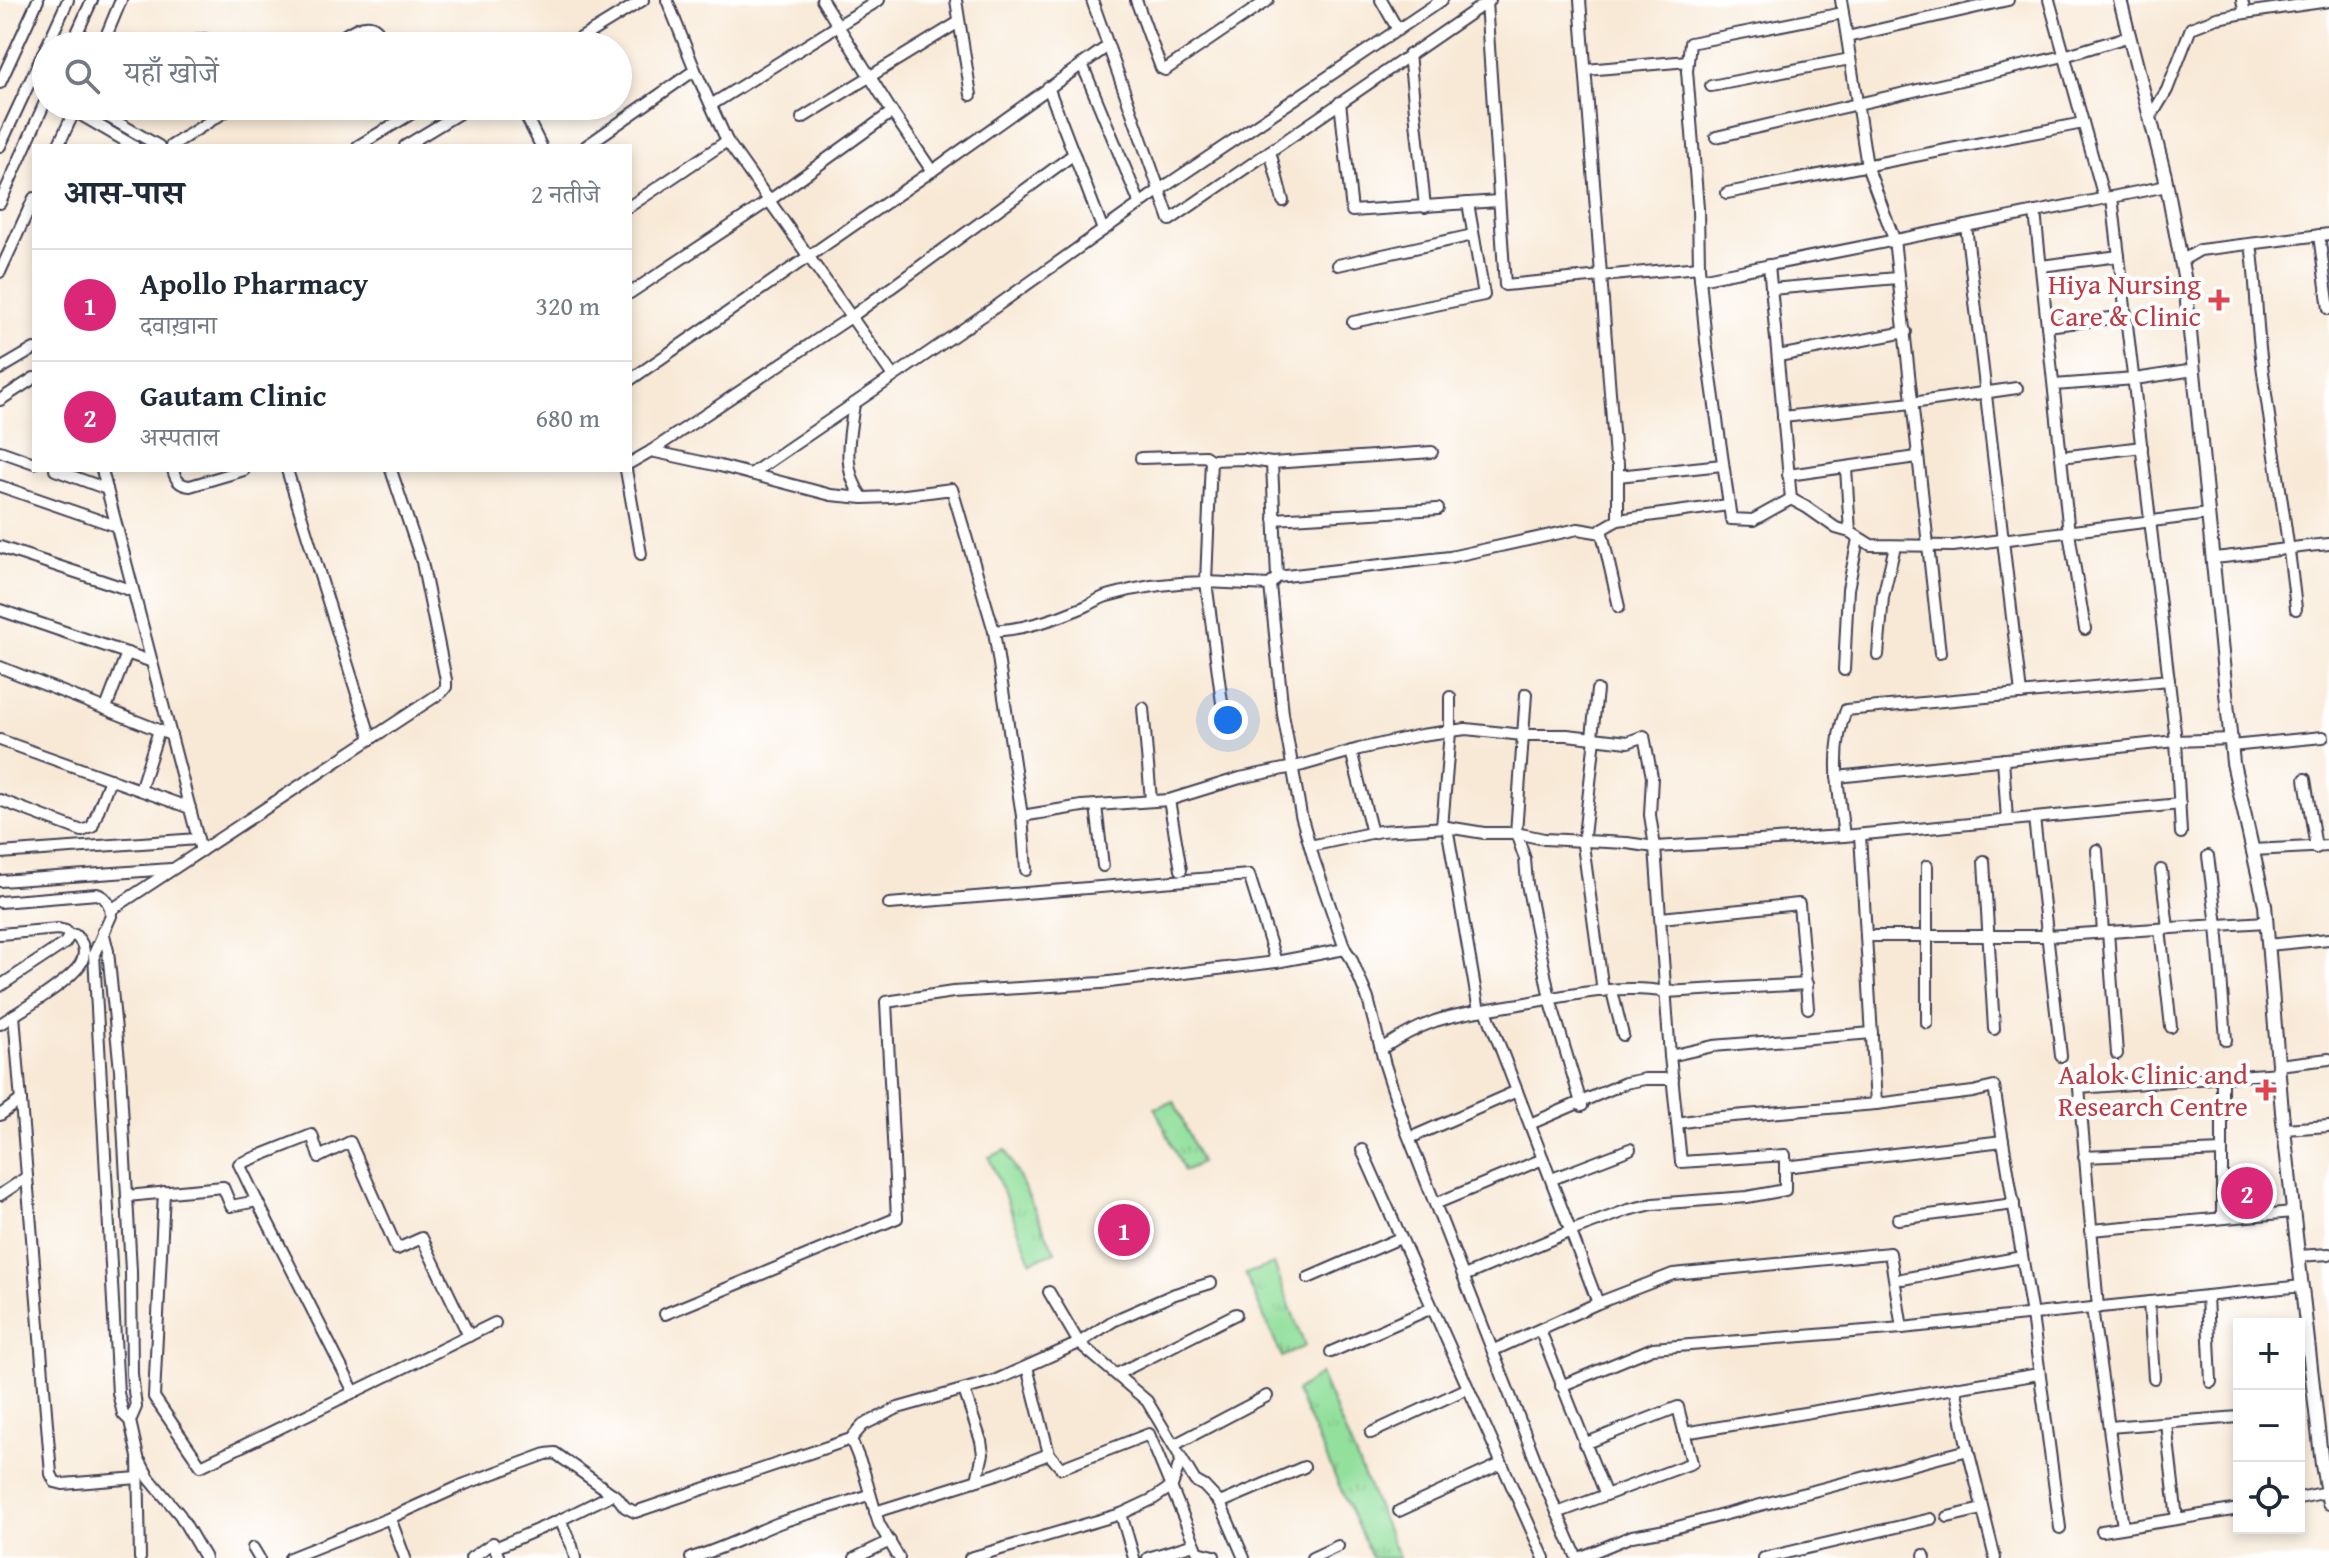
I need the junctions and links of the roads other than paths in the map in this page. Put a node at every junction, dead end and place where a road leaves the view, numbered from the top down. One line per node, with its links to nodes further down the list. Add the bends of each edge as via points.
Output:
1 (38, 0): 44 (street)
2 (68, 0): 28 (street)
3 (92, 0): 29 (street)
4 (121, 0): 30 (street)
5 (643, 0): 33 (street)
6 (667, 0): 42 (street)
7 (822, 0): 26 (street)
8 (879, 0): 26 (street)
9 (956, 0): 25 (street)
10 (1092, 0): 36 (street)
11 (1137, 0): 12 (street, via 1165,70)
12 (1268, 0)
13 (1381, 0): 27 (street)
14 (1442, 0): 27 (street)
15 (1580, 0): 43 (street)
16 (1841, 0): 23 (street)
17 (2008, 0): 35 (street)
18 (2049, 0): 38 (street)
19 (2120, 0): 34 (street)
20 (2242, 0): 24 (street)
21 (1488, 1): 37 (street); 88 (street)
22 (2329, 1): 24 (street)
23 (1843, 13): 35 (street); 40 (street, via 1690,43)
24 (2245, 13): 56 (street, via 2191,28)
25 (959, 22): 45 (street); 49 (street)
26 (838, 25): 45 (street); 52 (street)
27 (1398, 30): 83 (street)
28 (53, 32)
29 (77, 32)
30 (108, 32)
31 (351, 32): 32 (street, via 367,25)
32 (378, 32)
33 (591, 32)
34 (2130, 36): 38 (street); 56 (street)
35 (1847, 37): 39 (street)
36 (1108, 46): 41 (street); 83 (street)
37 (1409, 54): 50 (street); 94 (street)
38 (2064, 56): 51 (street); 66 (street)
39 (1850, 59): 47 (street); 51 (street)
40 (1688, 61): 43 (street); 108 (street)
41 (1082, 64): 48 (street); 92 (street)
42 (695, 70): 52 (street); 54 (street)
43 (1586, 70): 110 (street)
44 (1, 76)
45 (870, 76): 53 (street); 55 (street)
46 (32, 77): 77 (street)
47 (1711, 86)
48 (1048, 87): 79 (street); 81 (street)
49 (971, 95)
50 (1340, 102): 78 (street); 94 (street, via 1352,211)
51 (1857, 104): 67 (street); 80 (street)
52 (711, 105): 68 (street)
53 (892, 112): 81 (street); 86 (street)
54 (632, 114)
55 (802, 118)
56 (2150, 118): 82 (street)
57 (37, 120): 90 (street)
58 (70, 120): 69 (street)
59 (94, 120): 70 (street)
60 (114, 120): 71 (street)
61 (212, 120): 72 (street)
62 (401, 120): 73 (street)
63 (448, 120): 74 (street)
64 (528, 120): 75 (street)
65 (623, 120): 76 (street)
66 (2083, 123): 80 (street); 85 (street)
67 (1716, 137)
68 (727, 141): 86 (street); 93 (street)
69 (59, 144)
70 (131, 144)
71 (156, 144)
72 (174, 144)
73 (361, 144)
74 (408, 144)
75 (540, 144)
76 (589, 144)
77 (0, 146)
78 (1270, 151): 83 (street, via 1170,220); 87 (street)
79 (1074, 154): 97 (street); 117 (street)
80 (1867, 166): 84 (street); 100 (street)
81 (932, 171): 103 (street)
82 (2167, 186): 85 (street); 104 (street)
83 (1158, 191): 92 (street)
84 (1727, 193)
85 (2108, 197): 95 (street); 102 (street)
86 (770, 200): 103 (street); 114 (street)
87 (1283, 201)
88 (1498, 201): 91 (street); 110 (street, via 1505,285)
89 (32, 202): 109 (street)
90 (0, 203)
91 (1468, 203): 94 (street); 99 (street)
92 (1140, 204): 97 (street)
93 (632, 205)
94 (1425, 207)
95 (2035, 212): 96 (street); 107 (street)
96 (1966, 226): 100 (street); 131 (street)
97 (1103, 230): 125 (street)
98 (2324, 234): 101 (street); 115 (street)
99 (1473, 235): 105 (street); 118 (street, via 1484,295)
100 (1894, 239): 106 (street); 111 (street)
101 (2251, 244): 104 (street, via 2200,250); 178 (street, via 2260,348)
102 (2119, 256): 107 (street); 116 (street)
103 (808, 257): 117 (street); 127 (street)
104 (2181, 261): 124 (street)
105 (1338, 265)
106 (1769, 265): 112 (street); 113 (street)
107 (2041, 266): 119 (street)
108 (1699, 267): 110 (street); 112 (street)
109 (0, 272)
110 (1602, 277): 158 (street)
111 (1897, 278): 113 (street); 120 (street)
112 (1700, 279): 147 (street)
113 (1771, 289): 122 (street)
114 (632, 292)
115 (2329, 309)
116 (2127, 316): 119 (street); 128 (street)
117 (851, 317): 125 (street); 138 (street)
118 (1353, 322)
119 (2047, 326): 129 (street)
120 (1906, 332): 122 (street); 133 (street)
121 (32, 350): 123 (street)
122 (1778, 356): 135 (street)
123 (0, 369)
124 (2194, 370): 128 (street); 165 (street)
125 (893, 376): 134 (street)
126 (32, 379): 132 (street)
127 (632, 379)
128 (2135, 379): 129 (street); 136 (street)
129 (2054, 385): 141 (street)
130 (2017, 388): 131 (street)
131 (1985, 392): 133 (street); 173 (street)
132 (0, 400)
133 (1912, 403): 135 (street); 140 (street)
134 (854, 404): 156 (street); 161 (street, via 847,458 854,487)
135 (1783, 417): 157 (street)
136 (2142, 447): 141 (street); 168 (street)
137 (0, 451): 144 (street)
138 (651, 451): 145 (street); 156 (street)
139 (1432, 452): 146 (street)
140 (1917, 457): 148 (street); 176 (street)
141 (2061, 457): 171 (street)
142 (1141, 458): 143 (street)
143 (1211, 460): 146 (street); 182 (street)
144 (32, 462)
145 (632, 462)
146 (1272, 463): 166 (street)
147 (1722, 465): 158 (street); 163 (street)
148 (1846, 468): 157 (street); 172 (street)
149 (60, 472): 160 (street)
150 (103, 472): 160 (street)
151 (174, 472): 152 (street, via 182,486 190,486)
152 (237, 472)
153 (288, 472): 209 (street)
154 (392, 472): 209 (street, via 422,562 446,687)
155 (626, 472): 179 (street)
156 (751, 474): 161 (street)
157 (1788, 475): 162 (street)
158 (1618, 476): 167 (street)
159 (0, 486): 169 (street)
160 (107, 489): 169 (street)
161 (863, 498): 188 (street, via 952,489)
162 (1791, 499): 163 (street, via 1753,520 1731,519); 172 (street)
163 (1728, 505): 167 (street)
164 (1438, 509): 166 (street)
165 (2208, 514): 168 (street); 180 (street)
166 (1274, 519): 181 (street)
167 (1618, 520): 170 (street)
168 (2151, 521): 171 (street); 195 (street)
169 (116, 526): 183 (street)
170 (1602, 533): 181 (street, via 1578,529 1450,557); 184 (street)
171 (2069, 533): 173 (street); 187 (street)
172 (1854, 536): 175 (street, via 1871,545); 194 (street)
173 (2004, 540): 176 (street); 198 (street)
174 (2329, 544): 178 (street)
175 (1895, 546): 176 (street); 191 (street)
176 (1927, 546): 190 (street)
177 (0, 547): 183 (street)
178 (2290, 547): 180 (street); 185 (street)
179 (641, 554)
180 (2213, 558): 212 (street)
181 (1273, 581): 182 (street); 215 (street)
182 (1206, 582): 188 (street, via 1104,597 1054,618); 204 (street)
183 (133, 591): 192 (street)
184 (1619, 607)
185 (2296, 609)
186 (0, 610): 189 (street)
187 (2085, 629)
188 (994, 631): 226 (street)
189 (127, 653): 192 (street); 200 (street)
190 (1940, 653)
191 (1878, 655)
192 (150, 661): 205 (street)
193 (0, 667): 200 (street)
194 (1844, 670)
195 (2169, 680): 198 (street); 211 (street)
196 (1597, 690): 208 (street)
197 (1526, 694): 206 (street)
198 (2021, 694): 216 (street, via 1846,710)
199 (1450, 697): 203 (street)
200 (106, 708): 202 (street)
201 (1143, 708): 221 (street)
202 (159, 730): 205 (street); 219 (street)
203 (1450, 732): 206 (street); 213 (street); 229 (street)
204 (1226, 733)
205 (171, 735): 225 (street)
206 (1523, 735): 208 (street); 231 (street)
207 (2323, 737): 212 (street)
208 (1594, 738): 236 (street); 239 (street, via 1628,742 1644,736)
209 (371, 739): 243 (street)
210 (0, 740): 217 (street)
211 (2176, 741): 212 (street); 214 (street); 223 (street)
212 (2231, 742): 242 (street)
213 (1351, 751): 215 (street); 230 (street)
214 (2003, 759): 216 (street); 228 (street)
215 (1292, 768): 222 (street); 237 (street)
216 (1837, 777): 234 (street)
217 (110, 779): 219 (street); 220 (street, via 87,831)
218 (2305, 779): 240 (street)
219 (140, 790): 225 (street)
220 (0, 800)
221 (1151, 800): 222 (street); 224 (street)
222 (1169, 800): 251 (street)
223 (2180, 804): 227 (street); 232 (street)
224 (1096, 806): 226 (street); 247 (street)
225 (190, 808): 235 (street)
226 (1022, 816): 250 (street)
227 (2034, 818): 228 (street); 267 (street)
228 (2007, 820): 233 (street)
229 (1444, 827): 230 (street); 231 (street); 279 (street)
230 (1372, 833): 237 (street)
231 (1516, 833): 236 (street); 277 (street)
232 (2181, 833)
233 (1860, 835): 234 (street); 265 (street)
234 (1844, 836): 239 (street)
235 (198, 839): 243 (street); 244 (street)
236 (1583, 841): 239 (street); 275 (street)
237 (1310, 846): 271 (street)
238 (2329, 846): 240 (street)
239 (1655, 847): 257 (street)
240 (2316, 848): 242 (street)
241 (2097, 850): 262 (street)
242 (2252, 850): 258 (street)
243 (201, 851): 249 (street)
244 (0, 853)
245 (2208, 856): 259 (street)
246 (1984, 861): 266 (street)
247 (1103, 866)
248 (1927, 866): 268 (street)
249 (173, 869): 253 (street); 256 (street)
250 (1026, 870)
251 (1181, 870)
252 (2161, 870): 260 (street)
253 (0, 881)
254 (0, 902): 256 (street, via 97,894)
255 (889, 904): 272 (street, via 1249,875)
256 (111, 910): 261 (street)
257 (1661, 918): 273 (street, via 1799,904); 276 (street)
258 (2266, 922): 259 (street); 270 (street)
259 (2217, 925): 260 (street); 287 (street)
260 (2164, 929): 262 (street); 283 (street)
261 (103, 931): 264 (street); 317 (street, via 120,1070); 364 (street, via 94,954 118,1393)
262 (2106, 932): 267 (street); 289 (street)
263 (0, 934): 264 (street, via 58,929)
264 (72, 935): 274 (street); 280 (street, via 84,948 81,963)
265 (1866, 936): 268 (street); 285 (street)
266 (1990, 936): 267 (street); 268 (street); 284 (street)
267 (2047, 936): 291 (street)
268 (1927, 937): 281 (street)
269 (2329, 939): 270 (street)
270 (2268, 945): 293 (street)
271 (1345, 949): 272 (street); 288 (street, via 1368,999)
272 (1276, 962): 341 (street, via 886,1002 897,1218)
273 (1807, 984): 276 (street); 278 (street)
274 (0, 986)
275 (1607, 991): 276 (street); 277 (street); 286 (street)
276 (1666, 992): 290 (street)
277 (1550, 999): 279 (street); 298 (street)
278 (1808, 1008)
279 (1483, 1010): 288 (street, via 1437,1020); 296 (street)
280 (14, 1015): 282 (street); 297 (street)
281 (1927, 1023)
282 (0, 1024)
283 (2171, 1027)
284 (1994, 1029)
285 (1872, 1033): 290 (street, via 1713,1046); 299 (street)
286 (1623, 1035)
287 (2226, 1040)
288 (1381, 1049): 305 (street)
289 (2117, 1054)
290 (1670, 1056): 295 (street)
291 (2061, 1056)
292 (2329, 1059): 293 (street)
293 (2279, 1069): 294 (street); 304 (street)
294 (2222, 1077): 309 (street); 310 (street, via 2079,1088)
295 (1673, 1079): 298 (street, via 1625,1083); 301 (street)
296 (1517, 1091): 302 (street); 305 (street)
297 (21, 1100): 300 (street); 313 (street)
298 (1582, 1104): 302 (street)
299 (1876, 1104): 301 (street); 306 (street, via 1994,1087)
300 (0, 1115)
301 (1677, 1123): 312 (street, via 1681,1162 1785,1155)
302 (1530, 1124): 311 (street)
303 (2329, 1126): 304 (street)
304 (2284, 1129): 321 (street)
305 (1410, 1138): 319 (street)
306 (2003, 1141): 312 (street); 320 (street)
307 (1630, 1149): 314 (street)
308 (1362, 1150): 326 (street)
309 (2222, 1151): 310 (street); 322 (street)
310 (2084, 1157): 324 (street)
311 (1543, 1159): 314 (street); 319 (street)
312 (1785, 1167): 325 (street, via 1785,1190 1653,1204)
313 (27, 1177): 316 (street); 381 (street, via 51,1474 63,1484)
314 (1552, 1179): 325 (street)
315 (164, 1192): 317 (street); 318 (street, via 223,1187 231,1206); 360 (street, via 154,1397 201,1466)
316 (0, 1195)
317 (127, 1196): 364 (street, via 136,1407)
318 (257, 1201): 347 (street, via 239,1164 312,1135 319,1157 350,1142 397,1249 422,1238); 360 (street)
319 (1435, 1204): 330 (street)
320 (2014, 1204): 323 (street); 329 (street)
321 (2293, 1212): 322 (street); 328 (street)
322 (2222, 1218): 324 (street)
323 (1898, 1219)
324 (2091, 1230): 340 (street)
325 (1571, 1231): 330 (street); 338 (street)
326 (1400, 1238): 331 (street); 339 (street)
327 (2329, 1254): 328 (street)
328 (2298, 1256): 334 (street)
329 (2022, 1257): 332 (street); 343 (street)
330 (1464, 1276): 349 (street)
331 (1308, 1278)
332 (1902, 1279)
333 (1211, 1283): 348 (street, via 1113,1321)
334 (2302, 1286): 336 (street); 367 (street)
335 (1049, 1292): 348 (street)
336 (2207, 1296): 337 (street); 355 (street)
337 (2149, 1302): 340 (street); 354 (street)
338 (1598, 1303): 345 (street, via 1673,1274 1890,1253); 346 (street)
339 (1432, 1308): 350 (street); 358 (street)
340 (2095, 1308): 343 (street); 366 (street)
341 (665, 1314)
342 (1236, 1314): 352 (street)
343 (2032, 1315): 345 (street); 353 (street)
344 (495, 1323): 347 (street)
345 (1902, 1328): 356 (street, via 1653,1348)
346 (1540, 1330): 349 (street); 356 (street)
347 (469, 1336): 360 (street)
348 (1079, 1343): 351 (street); 352 (street)
349 (1494, 1350): 394 (street)
350 (1331, 1352)
351 (1027, 1367): 359 (street); 376 (street)
352 (1117, 1374): 363 (street)
353 (2039, 1374): 357 (street); 402 (street)
354 (2154, 1378)
355 (2211, 1382)
356 (1561, 1386): 372 (street)
357 (1955, 1387): 369 (street); 375 (street)
358 (1468, 1388): 368 (street); 379 (street)
359 (964, 1390): 371 (street, via 898,1408 863,1425); 382 (street, via 983,1454)
360 (354, 1392)
361 (1267, 1396): 373 (street)
362 (2233, 1417): 365 (street)
363 (1159, 1420): 370 (street); 373 (street)
364 (130, 1421): 377 (street)
365 (2166, 1423): 366 (street); 399 (street)
366 (2109, 1427): 401 (street)
367 (2323, 1431): 374 (street)
368 (1371, 1433)
369 (1684, 1433): 372 (street, via 1678,1407); 386 (street, via 1692,1463)
370 (1149, 1434): 376 (street, via 1061,1468); 383 (street)
371 (851, 1439): 384 (street, via 647,1510 635,1512); 385 (street)
372 (1584, 1444): 386 (street)
373 (1174, 1445): 378 (street)
374 (2324, 1449): 387 (street)
375 (1968, 1450): 390 (street); 424 (street, via 1632,1536)
376 (1049, 1454): 382 (street)
377 (138, 1457): 381 (street); 409 (street)
378 (1181, 1459): 383 (street); 389 (street, via 1195,1481)
379 (1501, 1464): 392 (street); 423 (street)
380 (1304, 1467): 389 (street)
381 (138, 1478): 408 (street)
382 (977, 1480): 393 (street)
383 (1172, 1486): 395 (street); 405 (street)
384 (613, 1494): 397 (street, via 555,1453 465,1484); 400 (street)
385 (870, 1494): 393 (street); 414 (street)
386 (1606, 1495): 394 (street)
387 (2328, 1497): 388 (street)
388 (2305, 1498)
389 (1220, 1503): 421 (street)
390 (1982, 1509): 396 (street); 426 (street)
391 (2233, 1510): 399 (street)
392 (1399, 1511)
393 (875, 1512): 404 (street)
394 (1557, 1513): 424 (street)
395 (1121, 1514): 417 (street); 418 (street)
396 (1948, 1517)
397 (390, 1518): 410 (street); 411 (street)
398 (1931, 1519): 425 (street)
399 (2177, 1519): 401 (street)
400 (560, 1520): 407 (street); 413 (street)
401 (2123, 1527): 403 (street)
402 (2060, 1528)
403 (2102, 1531)
404 (890, 1541): 415 (street); 416 (street)
405 (1194, 1544): 419 (street); 420 (street, via 1198,1552)
406 (1338, 1546): 422 (street)
407 (497, 1553): 412 (street, via 493,1543)
408 (140, 1558)
409 (205, 1558)
410 (290, 1558)
411 (405, 1558)
412 (471, 1558)
413 (575, 1558)
414 (691, 1558)
415 (855, 1558)
416 (899, 1558)
417 (970, 1558)
418 (1134, 1558)
419 (1148, 1558)
420 (1214, 1558)
421 (1244, 1558)
422 (1312, 1558)
423 (1544, 1558)
424 (1578, 1558)
425 (1764, 1558)
426 (1995, 1558)

